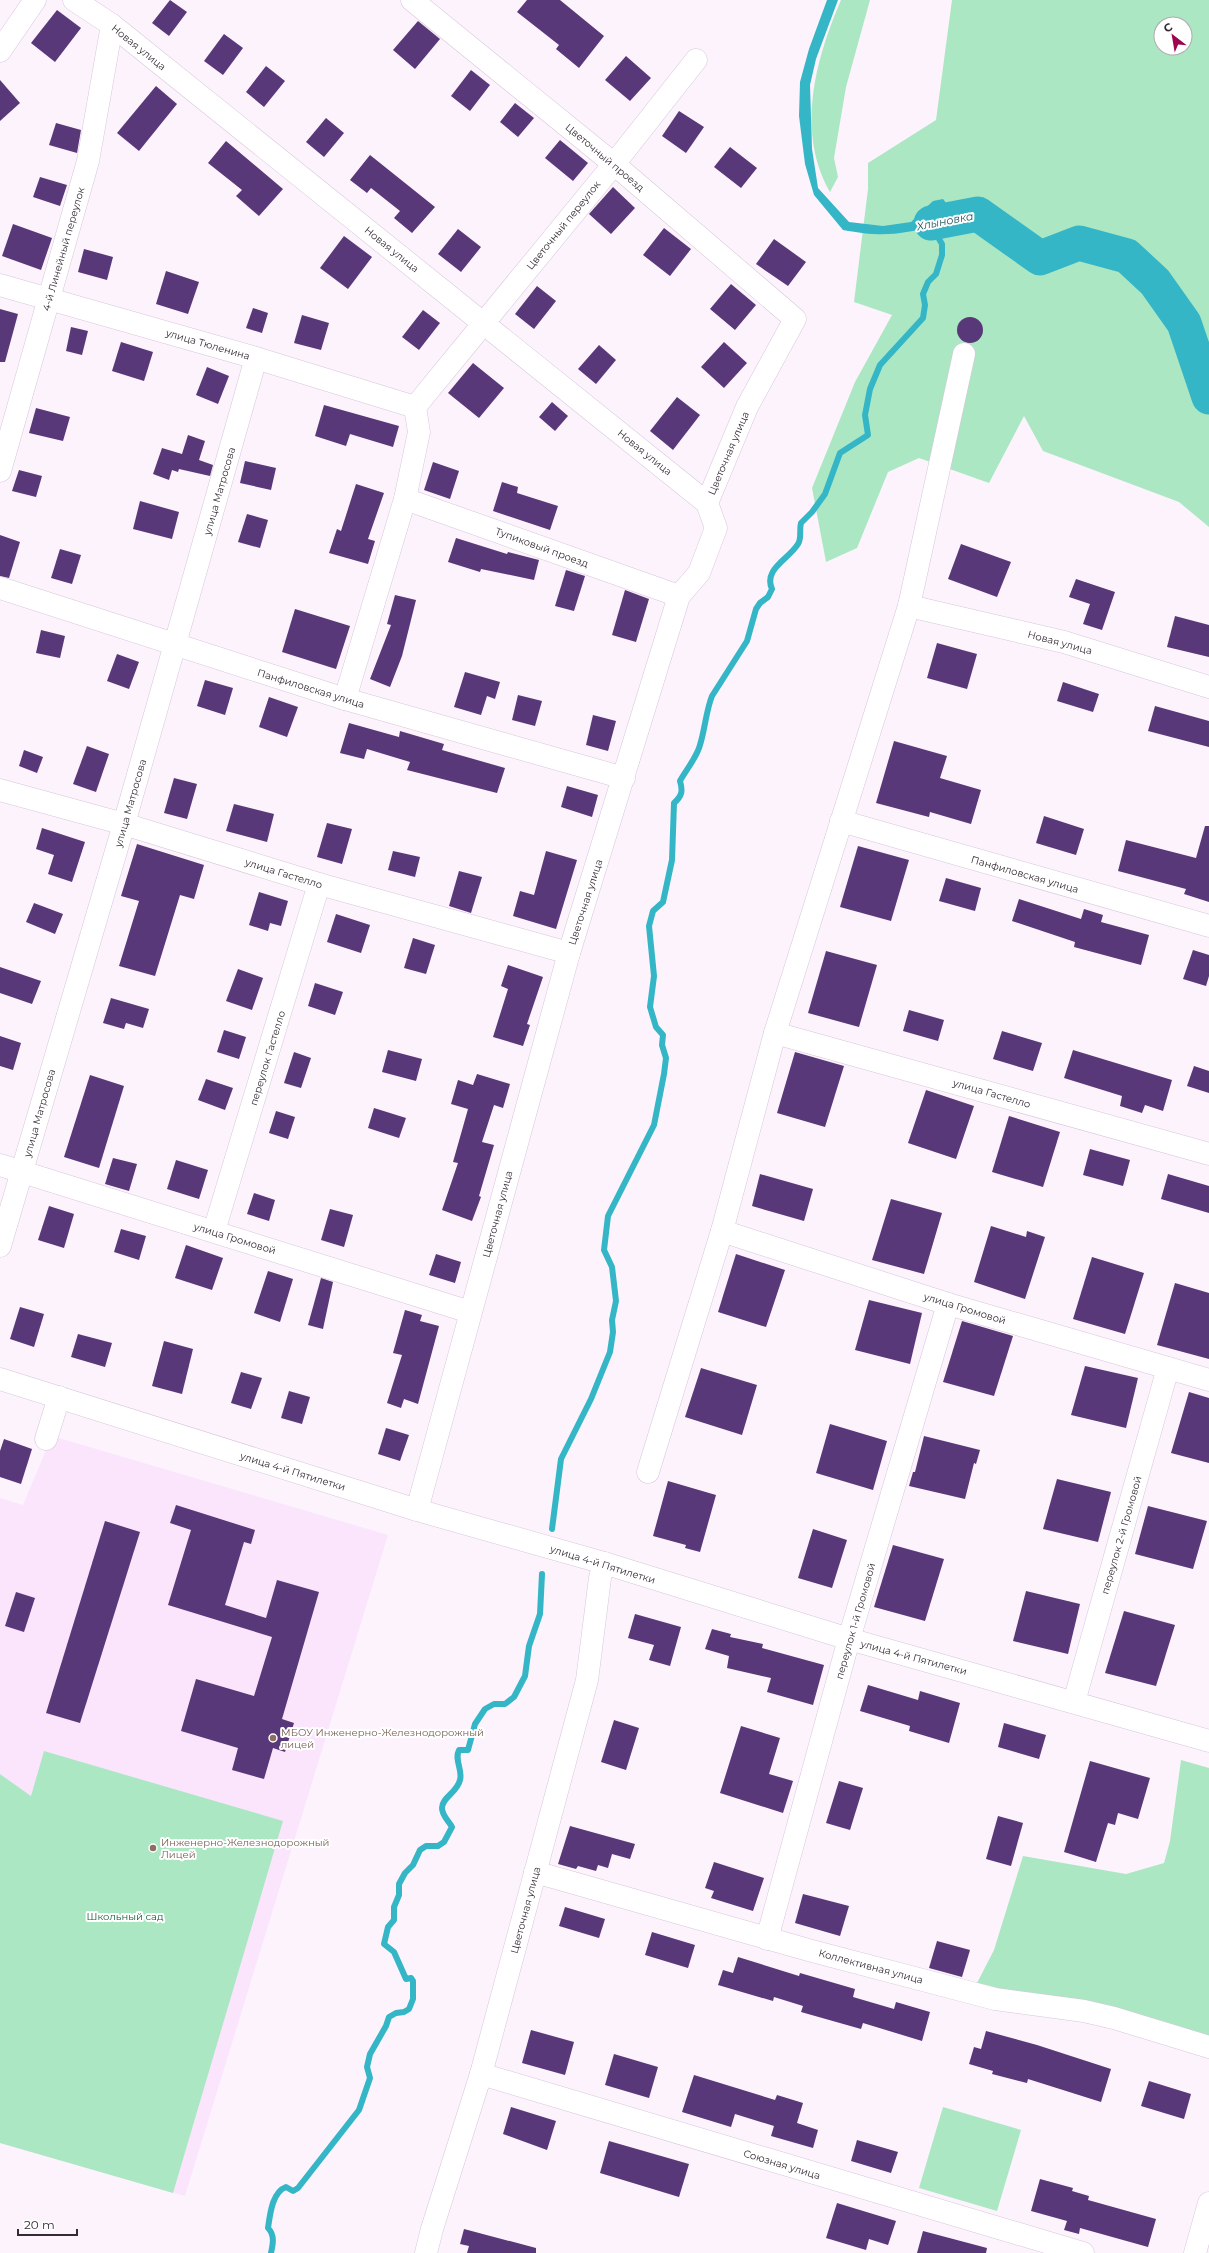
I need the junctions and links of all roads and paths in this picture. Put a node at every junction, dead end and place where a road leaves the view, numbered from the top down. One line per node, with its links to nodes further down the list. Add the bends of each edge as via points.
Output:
1 (35, 0): 5 (street)
2 (74, 0): 4 (street, Новая улица)
3 (412, 0): 7 (street, Цветочный проезд)
4 (112, 25): 9 (street, 4-й Линейный переулок, via 88,161); 11 (street, Новая улица)
5 (0, 51)
6 (696, 60): 7 (street, Цветочный переулок)
7 (614, 164): 10 (street, Цветочный проезд); 11 (street, Цветочный переулок)
8 (0, 285): 9 (street, улица Тюленина)
9 (49, 298): 13 (street, улица Тюленина); 15 (street, 4-й Линейный переулок)
10 (795, 319): 17 (street, Цветочная улица, via 747,407)
11 (483, 323): 14 (street, Цветочный переулок); 17 (street, Новая улица)
12 (964, 354): 20 (street)
13 (256, 358): 14 (street, улица Тюленина); 21 (street, улица Матросова)
14 (415, 407): 16 (street, via 419,432)
15 (0, 471)
16 (405, 498): 19 (street, Тупиковый проезд); 23 (street)
17 (707, 502): 19 (street, Цветочная улица, via 716,528 699,573)
18 (0, 588): 21 (street, Панфиловская улица)
19 (679, 596): 24 (street, Цветочная улица)
20 (909, 606): 22 (street, Новая улица, via 1064,642); 26 (street)
21 (175, 645): 23 (street, Панфиловская улица); 27 (street, улица Матросова)
22 (1209, 687)
23 (345, 699): 24 (street, Панфиловская улица)
24 (624, 778): 30 (street, Цветочная улица)
25 (0, 790): 27 (street, улица Гастелло)
26 (841, 821): 29 (street, Панфиловская улица); 31 (street)
27 (124, 824): 28 (street, улица Гастелло); 34 (street, улица Матросова)
28 (319, 884): 30 (street, улица Гастелло); 35 (street, переулок Гастелло)
29 (1209, 926)
30 (568, 954): 39 (street, Цветочная улица)
31 (775, 1033): 32 (street, улица Гастелло); 36 (street)
32 (1209, 1154)
33 (0, 1165): 34 (street, улица Громовой)
34 (22, 1172): 35 (street, улица Громовой); 37 (street, улица Матросова)
35 (214, 1231): 39 (street, улица Громовой)
36 (722, 1231): 38 (street, улица Громовой); 45 (street)
37 (0, 1246)
38 (948, 1304): 40 (street, улица Громовой); 48 (street, переулок 1-й Громовой)
39 (470, 1312): 46 (street, Цветочная улица)
40 (1168, 1368): 42 (street, улица Громовой); 49 (street, переулок 2-й Громовой)
41 (0, 1379): 43 (street, улица 4-й Пятилетки)
42 (1209, 1380)
43 (59, 1397): 44 (street); 46 (street, улица 4-й Пятилетки)
44 (46, 1439)
45 (648, 1472)
46 (417, 1510): 47 (street, улица 4-й Пятилетки)
47 (604, 1563): 48 (street, улица 4-й Пятилетки); 51 (street, Цветочная улица, via 587,1680)
48 (850, 1639): 49 (street, улица 4-й Пятилетки); 52 (street, переулок 1-й Громовой)
49 (1074, 1702): 50 (street, улица 4-й Пятилетки)
50 (1209, 1741)
51 (535, 1872): 52 (street, Коллективная улица); 54 (street, Цветочная улица)
52 (767, 1939): 53 (street, Коллективная улица, via 995,1998 1114,2018)
53 (1209, 2047)
54 (481, 2074): 56 (street, Цветочная улица); 57 (street, Союзная улица)
55 (1209, 2203): 58 (street)
56 (426, 2253)
57 (1083, 2253)
58 (1195, 2253)

